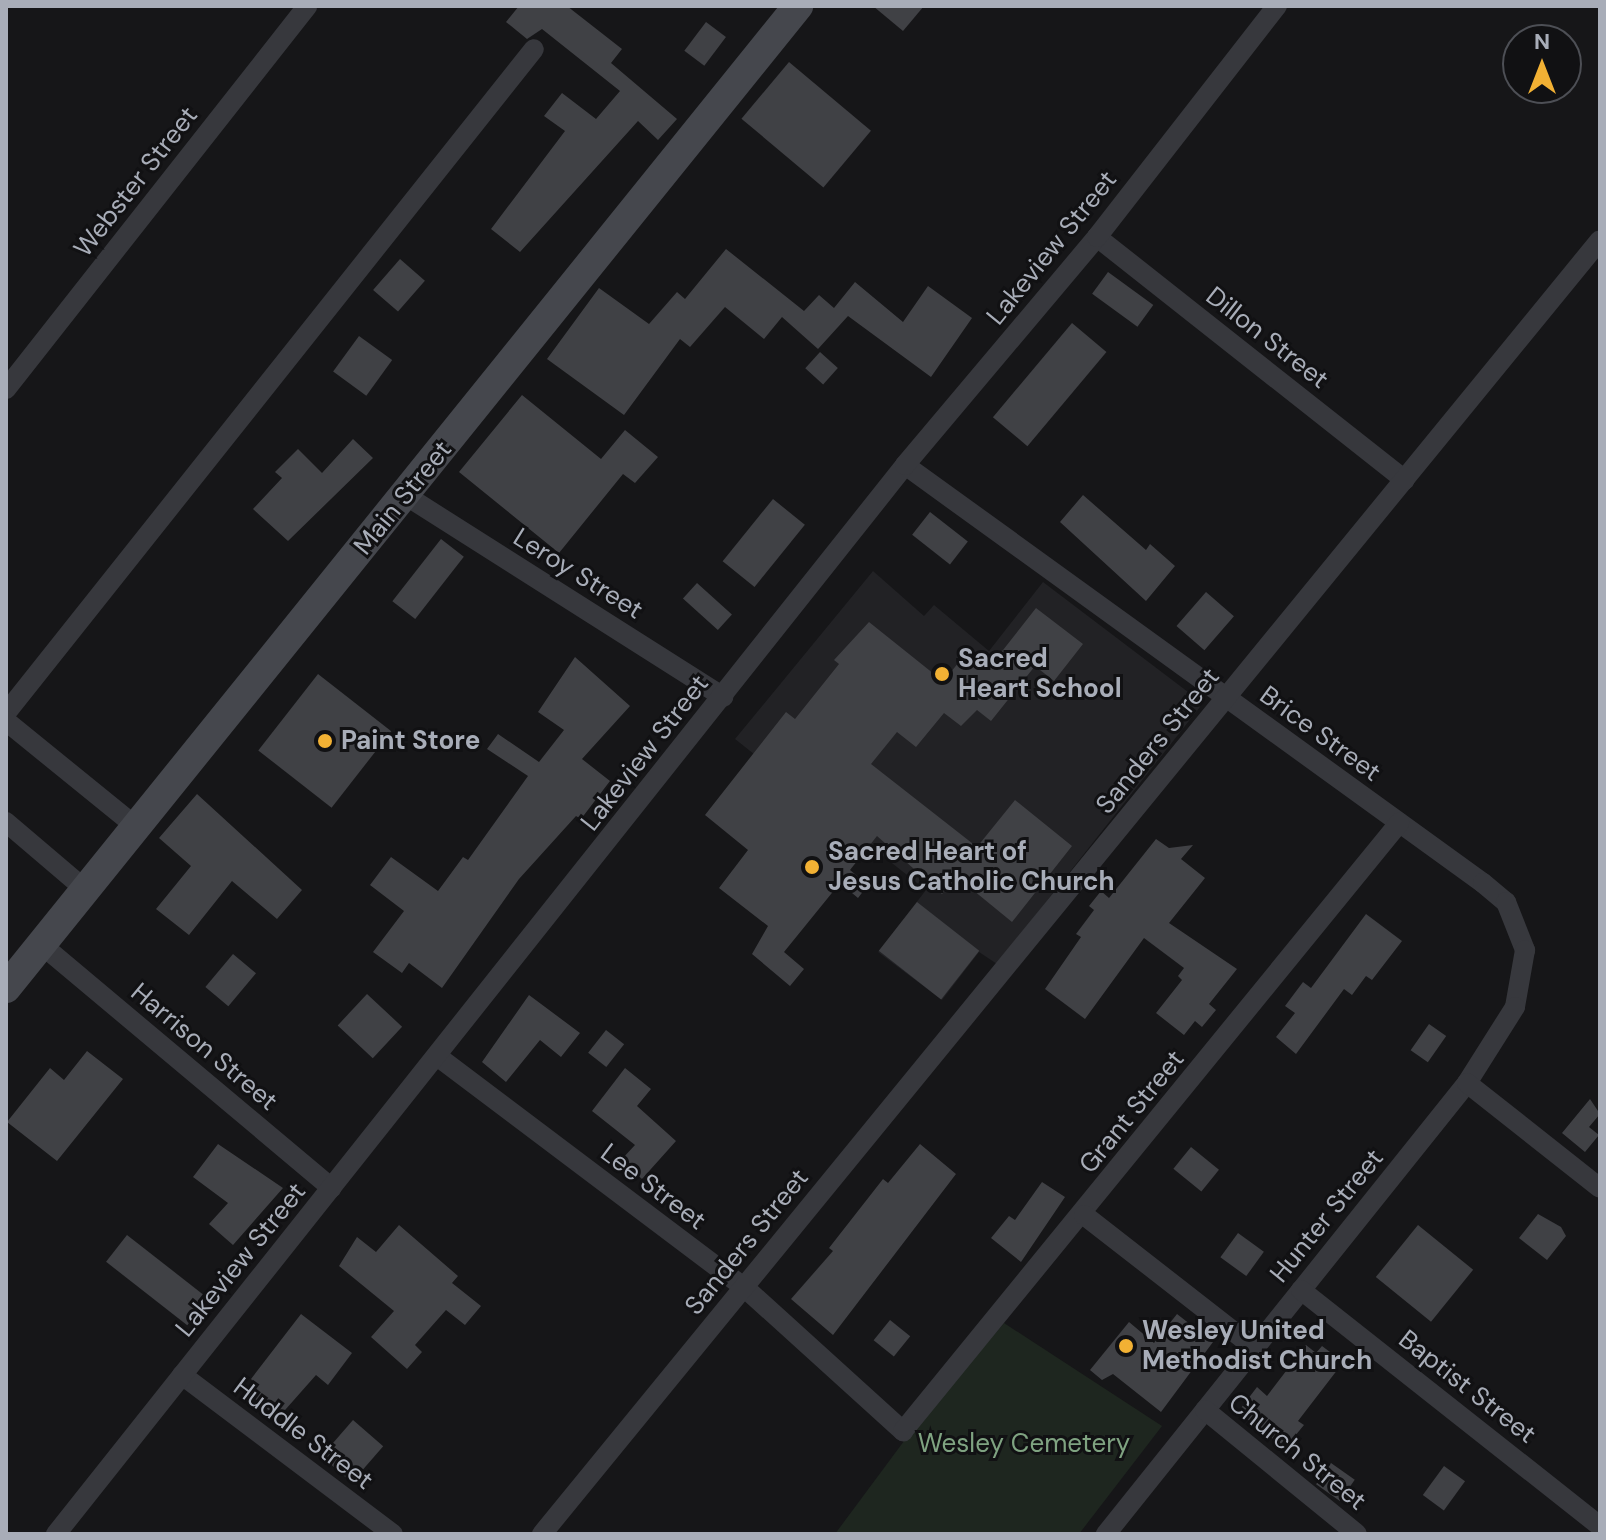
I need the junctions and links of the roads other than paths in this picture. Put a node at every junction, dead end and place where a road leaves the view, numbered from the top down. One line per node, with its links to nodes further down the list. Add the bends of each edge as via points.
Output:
1 (307, 6): 7 (street, Webster Street)
2 (1277, 6): 5 (street, Lakeview Street)
3 (790, 9): 10 (main road, Main Street)
4 (534, 49): 13 (street)
5 (1097, 237): 8 (street, Lakeview Street); 9 (street, Dillon Street)
6 (1600, 240): 9 (street, Sanders Street)
7 (6, 389)
8 (905, 465): 11 (street, Lakeview Street); 12 (street, Brice Street)
9 (1405, 480): 12 (street, Sanders Street)
10 (405, 495): 11 (street, Leroy Street); 17 (main road, Main Street)
11 (723, 697): 22 (street, Lakeview Street)
12 (1226, 698): 16 (street, Brice Street); 27 (street, Sanders Street)
13 (6, 713)
14 (6, 721): 17 (street)
15 (6, 822): 18 (street)
16 (1399, 823): 20 (street, Brice Street, via 1506,902); 26 (street, Grant Street)
17 (134, 825): 18 (main road, Main Street)
18 (86, 890): 19 (main road, Main Street)
19 (42, 945): 21 (main road, Main Street); 24 (street, Harrison Street)
20 (1525, 950): 23 (street, Hunter Street, via 1515,1007)
21 (6, 988)
22 (437, 1056): 24 (street, Lakeview Street); 27 (street, Lee Street)
23 (1467, 1083): 25 (street); 28 (street, Hunter Street)
24 (332, 1188): 30 (street, Lakeview Street)
25 (1600, 1188)
26 (1084, 1215): 29 (street); 32 (street, Grant Street)
27 (744, 1287): 32 (street, Lee Street); 36 (street, Sanders Street)
28 (1301, 1290): 29 (street, Hunter Street); 33 (street, Baptist Street)
29 (1255, 1348): 31 (street, Hunter Street)
30 (182, 1375): 34 (street, Lakeview Street); 35 (street, Huddle Street)
31 (1205, 1410): 37 (street, Hunter Street); 38 (street, Church Street)
32 (903, 1431)
33 (1600, 1526)
34 (56, 1534)
35 (393, 1534)
36 (542, 1534)
37 (1106, 1534)
38 (1357, 1534)

